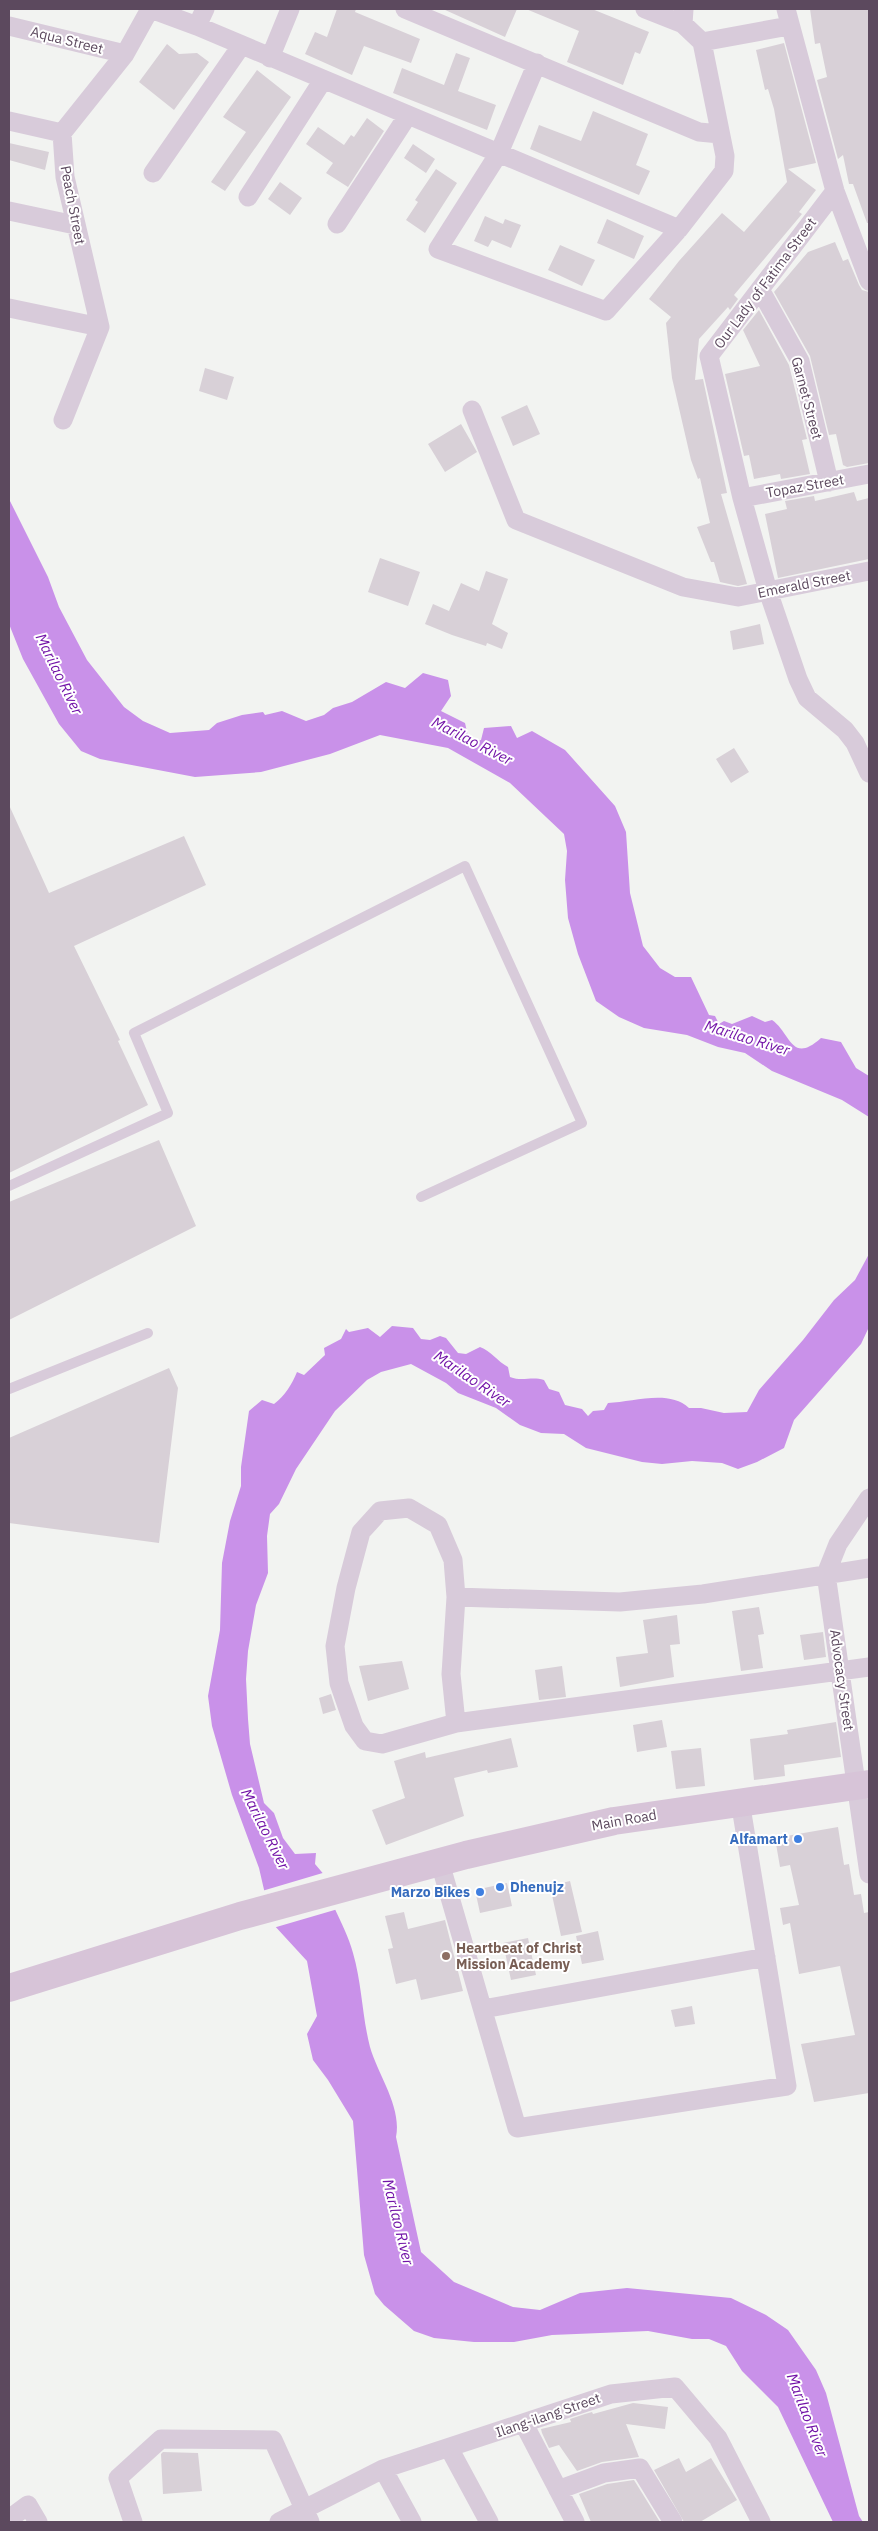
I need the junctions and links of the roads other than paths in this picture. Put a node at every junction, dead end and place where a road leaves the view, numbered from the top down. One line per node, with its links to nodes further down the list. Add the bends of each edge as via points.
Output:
1 (150, 9): 9 (street); 12 (street)
2 (205, 9): 9 (street)
3 (290, 9): 13 (street)
4 (404, 9): 14 (street)
5 (645, 9): 6 (street)
6 (684, 16): 10 (street)
7 (788, 17): 10 (street); 22 (street)
8 (9, 26): 12 (street, Aqua Street)
9 (197, 26): 11 (street)
10 (702, 42): 19 (street)
11 (241, 46): 13 (street); 21 (street)
12 (125, 54): 18 (street)
13 (270, 58): 15 (street)
14 (537, 63): 19 (street, via 699,132); 20 (street)
15 (323, 80): 16 (street); 23 (street)
16 (408, 115): 20 (street); 25 (street)
17 (9, 121): 18 (street)
18 (62, 133): 26 (street, Peach Street, via 64,176)
19 (720, 134): 27 (street, via 725,156 724,171)
20 (499, 154): 27 (street); 27 (street, via 438,249 606,311)
21 (153, 172)
22 (835, 191): 28 (street); 29 (street, Our Lady of Fatima Street)
23 (248, 197)
24 (9, 211): 26 (street)
25 (337, 224)
26 (75, 225): 31 (street, Peach Street)
27 (679, 228)
28 (869, 281)
29 (761, 291): 35 (street, Garnet Street, via 800,361); 36 (street, Our Lady of Fatima Street, via 709,356)
30 (9, 308): 31 (street)
31 (100, 327): 33 (street)
32 (472, 410): 38 (street, Emerald Street, via 516,520 683,587 738,597)
33 (63, 420)
34 (869, 474): 35 (street, Topaz Street)
35 (829, 482): 36 (street, Topaz Street)
36 (742, 498): 38 (street, Our Lady of Fatima Street)
37 (869, 571): 38 (street, Emerald Street)
38 (768, 591): 39 (street, Our Lady of Fatima Street, via 807,698 845,730)
39 (869, 773)
40 (9, 1186): 41 (lane, via 168,1113 134,1033 465,866 582,1123)
41 (421, 1197)
42 (148, 1333): 43 (lane)
43 (9, 1389)
44 (869, 1498): 46 (street, via 838,1544)
45 (869, 1568): 46 (street)
46 (826, 1574): 47 (street, via 703,1594 620,1602); 49 (street, Advocacy Street)
47 (456, 1597): 50 (street, via 451,1674); 50 (street, via 453,1560 438,1525 409,1508 380,1510 361,1532 335,1646 339,1683 354,1726 365,1741 382,1744)
48 (869, 1667): 49 (street)
49 (841, 1671): 50 (street); 51 (street, Advocacy Street)
50 (456, 1723)
51 (863, 1784): 52 (main road, Main Road); 54 (street, Advocacy Street)
52 (740, 1802): 53 (main road, Main Road, via 614,1821); 55 (street)
53 (440, 1863): 56 (main road, Main Road, via 240,1916); 57 (street)
54 (869, 1874)
55 (766, 1957): 57 (street); 57 (street, via 787,2086 517,2128)
56 (9, 1988)
57 (483, 2009)
58 (524, 2424): 59 (street, Ilang-ilang Street); 61 (street); 71 (street, Ilang-ilang Street, via 611,2394 675,2387 718,2438)
59 (449, 2448): 60 (street, Ilang-ilang Street); 68 (street)
60 (383, 2469): 62 (street, Ilang-ilang Street); 67 (street)
61 (558, 2490): 69 (street); 70 (street, via 604,2473 640,2468)
62 (307, 2516): 65 (street, via 273,2440 160,2439 118,2478); 66 (street, Ilang-ilang Street)
63 (9, 2519): 64 (street, via 28,2504)
64 (38, 2522)
65 (133, 2522)
66 (279, 2522)
67 (412, 2522)
68 (489, 2522)
69 (575, 2522)
70 (672, 2522)
71 (761, 2522)

